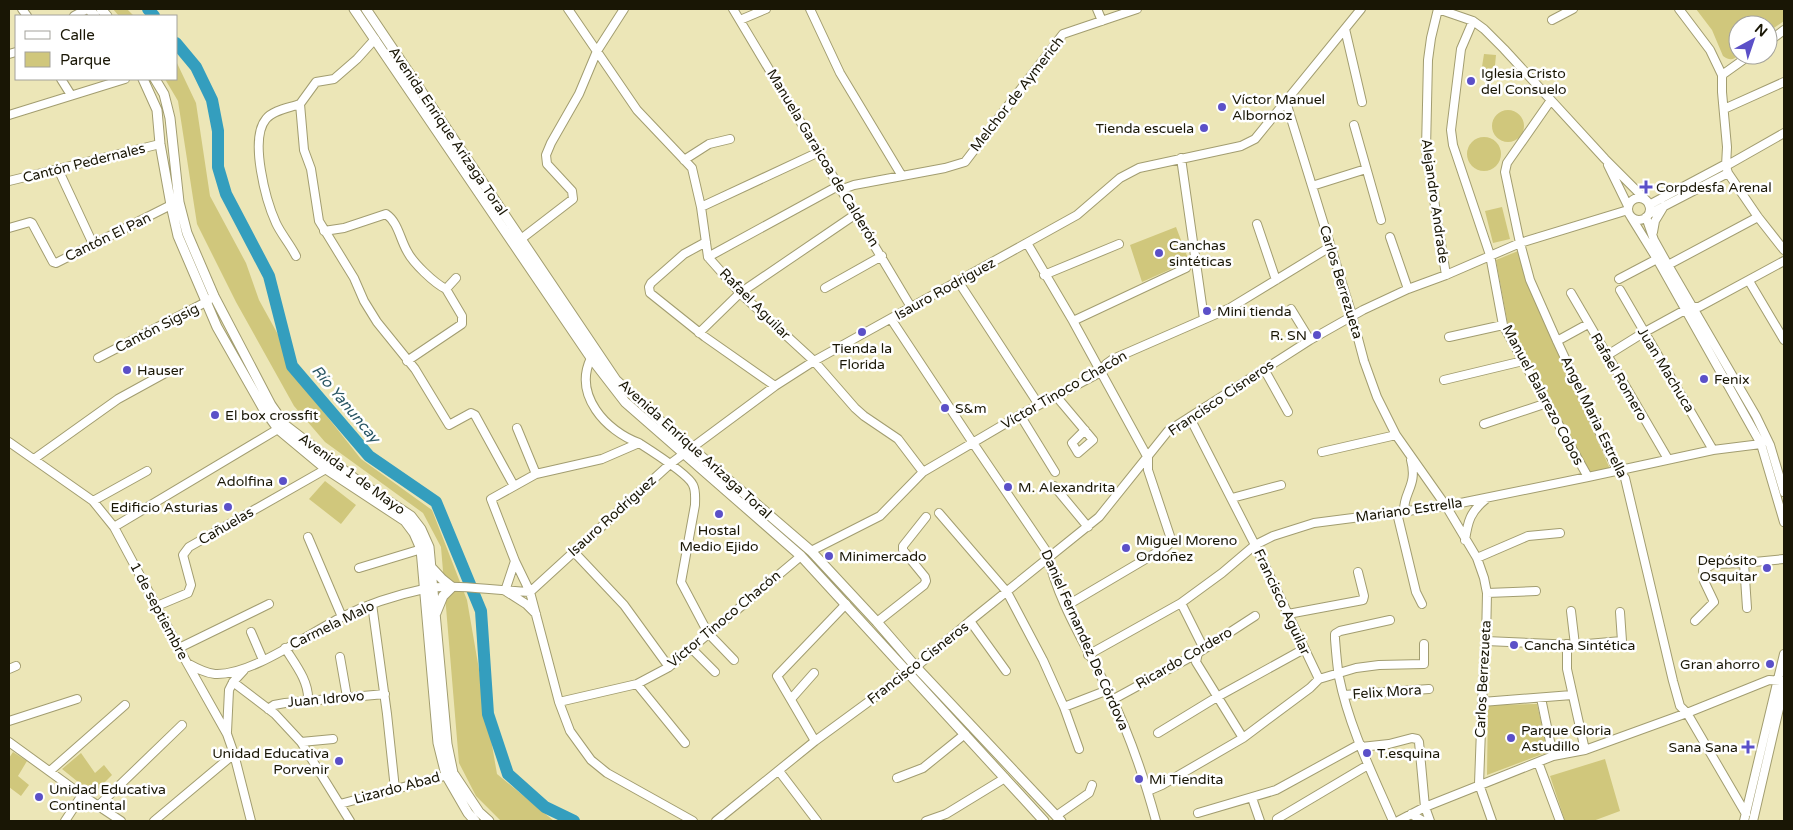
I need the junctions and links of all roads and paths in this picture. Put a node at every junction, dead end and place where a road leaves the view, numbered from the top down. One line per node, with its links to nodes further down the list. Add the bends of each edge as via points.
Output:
1 (88, 9): 15 (street)
2 (354, 9): 21 (main road, Avenida Enrique Arízaga Toral)
3 (366, 9): 65 (main road, Avenida Enrique Arízaga Toral)
4 (568, 9): 22 (street, Rafael Aguilar)
5 (624, 9): 22 (street)
6 (733, 9): 16 (street, Manuela Garaicoa de Calderón)
7 (766, 9): 16 (street)
8 (810, 9): 48 (street, via 840,73)
9 (1097, 9): 18 (street)
10 (1137, 9): 18 (street, Melchor de Aymerich)
11 (1361, 9): 20 (street, Isauro Rodríguez)
12 (1438, 9): 19 (street); 82 (street, Alejandro Andrade, via 1428,60 1425,135)
13 (1573, 9): 17 (street)
14 (1679, 9): 24 (street, via 1710,50)
15 (76, 15)
16 (740, 20): 41 (street, Manuela Garaicoa de Calderón)
17 (1552, 20)
18 (1102, 21): 48 (street, Melchor de Aymerich, via 1063,34 964,162)
19 (1473, 21): 31 (street); 76 (street, Manuel Balarezo Cobos, via 1461,49 1451,130 1461,172)
20 (1345, 29): 32 (street, Isauro Rodríguez); 33 (street)
21 (374, 38): 34 (street, via 357,59 334,78 316,82); 114 (main road, Avenida Enrique Arízaga Toral)
22 (597, 51): 44 (street, Rafael Aguilar, via 637,110); 65 (street, via 579,94 546,155 547,164 572,191 573,199)
23 (1736, 65): 24 (street)
24 (1722, 75): 35 (street)
25 (62, 80): 30 (street)
26 (122, 80): 30 (street)
27 (143, 80): 40 (main road, Avenida 1 de Mayo, via 157,110)
28 (156, 80): 95 (main road, Avenida 1 de Mayo, via 164,94 170,118 179,202 187,233)
29 (1784, 82): 35 (street)
30 (71, 95): 36 (street)
31 (1551, 100): 43 (street); 69 (street, Angel Maria Estrella, via 1507,163 1505,172)
32 (1286, 102): 42 (street, Isauro Rodríguez, via 1249,143); 50 (street, Carlos Berrezueta)
33 (1362, 102)
34 (300, 104): 63 (street, via 304,150 312,169 319,221); 74 (street, via 272,114 258,135 263,182 276,223)
35 (1724, 109): 45 (street)
36 (9, 115)
37 (1354, 125): 47 (street)
38 (1784, 132): 45 (street)
39 (730, 139): 44 (street, via 709,144)
40 (160, 144): 46 (street, Cantón Pedernales); 54 (main road, Avenida 1 de Mayo)
41 (819, 152): 51 (street, Manuela Garaicoa de Calderón); 55 (street)
42 (1181, 158): 68 (street, Isauro Rodríguez, via 1139,168 1077,215); 102 (street)
43 (1605, 159): 52 (street); 56 (street)
44 (684, 160): 55 (street, Rafael Aguilar, via 692,168)
45 (1727, 167): 52 (street); 53 (street); 59 (street)
46 (58, 169): 49 (street, Cantón Pedernales); 70 (street)
47 (1366, 169): 50 (street); 60 (street)
48 (902, 176): 51 (street, Melchor de Aymerich)
49 (9, 181)
50 (1312, 186): 72 (street, Carlos Berrezueta)
51 (839, 188): 57 (street, Manuela Garaicoa de Calderón); 77 (street, Melchor de Aymerich)
52 (1648, 203): 56 (street, via 1636,198 1631,201); 58 (street)
53 (1665, 205): 58 (street); 66 (street, via 1654,224)
54 (171, 206): 70 (street, Cantón El Pan); 96 (main road, Avenida 1 de Mayo, via 178,236)
55 (701, 208): 67 (street, Rafael Aguilar)
56 (1629, 211): 58 (street, via 1638,220); 69 (street, Francisco Cisneros); 78 (street)
57 (856, 214): 75 (street, Manuela Garaicoa de Calderón); 94 (street)
58 (1648, 216): 66 (street)
59 (1758, 216): 73 (street); 80 (street)
60 (1381, 220)
61 (1257, 224): 86 (street)
62 (9, 228): 70 (street, Cantón El Pan, via 32,223 56,263)
63 (324, 231): 90 (street, via 386,214 411,258); 115 (street, via 377,322)
64 (1390, 237): 91 (street)
65 (521, 239): 138 (main road, Avenida Enrique Arízaga Toral, via 616,380)
66 (1654, 240): 80 (street)
67 (706, 242): 77 (street, Rafael Aguilar); 106 (street, via 684,254 649,287 650,293)
68 (1027, 243): 83 (street); 87 (street, Isauro Rodríguez)
69 (1520, 243): 76 (street, Francisco Cisneros); 111 (street, Angel Maria Estrella, via 1530,280)
70 (93, 244)
71 (1118, 244): 83 (street)
72 (1330, 248): 86 (street, Víctor Tinoco Chacón); 100 (street, Carlos Berrezueta)
73 (1784, 250)
74 (296, 256)
75 (882, 256): 89 (street); 97 (street, Manuela Garaicoa de Calderón)
76 (1490, 256): 82 (street, Francisco Cisneros); 105 (street, Manuel Balarezo Cobos)
77 (708, 257): 94 (street, Rafael Aguilar)
78 (1657, 259): 85 (street); 99 (street)
79 (1784, 261): 88 (street)
80 (1668, 265): 99 (street)
81 (1186, 268): 103 (street)
82 (1446, 274): 91 (street, Francisco Cisneros)
83 (1044, 275): 103 (street)
84 (456, 278): 90 (street)
85 (1619, 278)
86 (1276, 280): 102 (street, Víctor Tinoco Chacón, via 1230,308)
87 (958, 281): 97 (street, Isauro Rodríguez); 125 (street)
88 (1749, 281): 99 (street); 110 (street)
89 (825, 288)
90 (446, 289): 115 (street, via 462,316 462,324)
91 (1408, 289): 100 (street, Francisco Cisneros)
92 (1620, 290): 107 (street, Juan Machuca)
93 (1571, 293): 104 (street, Rafael Romero)
94 (740, 294): 106 (street); 116 (street, Rafael Aguilar)
95 (214, 296): 96 (street, Cantón Sigsig); 147 (main road, Avenida 1 de Mayo, via 285,425)
96 (206, 302): 113 (street, Cantón Sigsig); 131 (main road, Avenida 1 de Mayo, via 217,327)
97 (911, 308): 101 (street, Isauro Rodríguez)
98 (1291, 309): 109 (street)
99 (1689, 309): 107 (street); 137 (street); 157 (street, via 1756,416 1770,445)
100 (1352, 316): 109 (street, Francisco Cisneros); 133 (street, Carlos Berrezueta, via 1377,397)
101 (892, 319): 116 (street, Isauro Rodríguez); 136 (street, Daniel Fernandez De Córdova)
102 (1204, 319): 120 (street, Víctor Tinoco Chacón, via 1113,359)
103 (1072, 321): 120 (street)
104 (1588, 324): 111 (street); 112 (street, Rafael Romero)
105 (1503, 325): 108 (street); 117 (street, Manuel Balarezo Cobos)
106 (699, 333): 122 (street)
107 (1643, 333): 112 (street); 139 (street, Juan Machuca)
108 (1448, 337)
109 (1310, 340): 118 (street, Francisco Cisneros)
110 (1784, 340)
111 (1557, 341): 148 (street, Angel Maria Estrella)
112 (1606, 356): 145 (street, Rafael Romero)
113 (98, 358)
114 (591, 358): 135 (street, via 586,368 586,393 595,409 619,433); 141 (main road, Avenida Enrique Arízaga Toral, via 625,402)
115 (407, 361): 155 (street, via 449,426 469,414 475,415)
116 (814, 361): 122 (street, Isauro Rodríguez); 150 (street, Rafael Aguilar, via 864,416 898,438)
117 (1523, 361): 121 (street); 124 (street, Manuel Balarezo Cobos)
118 (1264, 369): 126 (street); 128 (street, Francisco Cisneros)
119 (169, 370): 144 (street, via 118,399)
120 (1101, 372): 123 (street, Víctor Tinoco Chacón); 143 (street)
121 (1444, 380)
122 (775, 386): 138 (street, Isauro Rodríguez)
123 (1056, 396): 125 (street, Víctor Tinoco Chacón); 132 (street)
124 (1547, 403): 129 (street); 153 (street, Manuel Balarezo Cobos)
125 (1039, 405): 127 (street, Víctor Tinoco Chacón)
126 (1288, 412)
127 (1020, 416): 136 (street, Víctor Tinoco Chacón); 151 (street)
128 (1190, 418): 143 (street, Francisco Cisneros, via 1168,431); 158 (street, Francisco Aguilar)
129 (1484, 424)
130 (518, 428): 152 (street)
131 (278, 429): 147 (main road, Avenida 1 de Mayo); 166 (street)
132 (1084, 430)
133 (1396, 435): 140 (street); 142 (street, Carlos Berrezueta)
134 (9, 442): 144 (street, 1 de septiembre)
135 (640, 443): 146 (street); 152 (street, via 602,459)
136 (973, 443): 150 (street, Víctor Tinoco Chacón); 176 (street, Daniel Fernandez De Córdova)
137 (1761, 444): 139 (street, Mariano Estrella); 165 (street)
138 (691, 447): 141 (street, Isauro Rodríguez); 173 (main road, Avenida Enrique Arízaga Toral)
139 (1713, 450): 145 (street, Mariano Estrella)
140 (1322, 452)
141 (683, 454): 146 (street, Isauro Rodríguez); 175 (main road, Avenida Enrique Arízaga Toral)
142 (1410, 456): 161 (street, Carlos Berrezueta); 162 (street, Carlos Berrezueta, via 1413,481)
143 (1148, 458): 167 (street, Francisco Cisneros); 197 (street, via 1148,470 1170,543)
144 (34, 459): 160 (street, 1 de septiembre)
145 (1668, 459): 148 (street, Mariano Estrella)
146 (670, 464): 174 (street, Isauro Rodríguez); 211 (street, via 693,484 696,494 680,578)
147 (330, 466): 172 (main road, Avenida 1 de Mayo, via 411,516 421,529); 196 (street, Cañuelas, via 189,548 184,555 191,585 188,593)
148 (1617, 470): 153 (street, Mariano Estrella); 255 (street, Angel Maria Estrella, via 1626,480 1673,681 1680,706)
149 (148, 471): 160 (street)
150 (923, 472): 173 (street, Víctor Tinoco Chacón, via 880,516)
151 (1055, 472)
152 (536, 474): 155 (street)
153 (1588, 477): 159 (street, Mariano Estrella)
154 (1281, 485): 158 (street)
155 (514, 486): 179 (street, via 491,500)
156 (1054, 486): 167 (street)
157 (1784, 492)
158 (1232, 498): 171 (street, Francisco Aguilar)
159 (1488, 498): 161 (street, Mariano Estrella); 170 (street, via 1475,508 1468,522)
160 (93, 501): 166 (street, 1 de septiembre)
161 (1446, 506): 162 (street, Mariano Estrella); 170 (street, Carlos Berrezueta)
162 (1400, 512): 171 (street, Mariano Estrella, via 1314,523); 195 (street, via 1416,592)
163 (939, 513): 189 (street)
164 (926, 517): 209 (street, via 903,550 926,581)
165 (1784, 522)
166 (114, 527): 196 (street, 1 de septiembre)
167 (1088, 527): 176 (street, Francisco Cisneros)
168 (1560, 533): 177 (street, via 1528,536)
169 (308, 537): 205 (street)
170 (1465, 540): 177 (street, Carlos Berrezueta)
171 (1255, 545): 194 (street, Mariano Estrella); 201 (street, Francisco Aguilar)
172 (425, 548): 181 (main road, Avenida 1 de Mayo); 182 (street); 185 (main road, Avenida 1 de Mayo)
173 (811, 551): 209 (main road, Avenida Enrique Arízaga Toral)
174 (574, 552): 188 (street, Isauro Rodríguez); 226 (street, via 624,605)
175 (801, 556): 193 (main road, Avenida Enrique Arízaga Toral); 211 (street, Víctor Tinoco Chacón)
176 (1049, 558): 189 (street, Francisco Cisneros); 197 (street, Daniel Fernandez De Córdova)
177 (1477, 558): 190 (street, Carlos Berrezueta)
178 (1784, 559): 180 (street)
179 (515, 561): 186 (street); 188 (street)
180 (1744, 564): 198 (street); 208 (street, via 1713,564 1703,570 1704,581 1714,602)
181 (430, 566): 184 (main road); 185 (main road, Avenida 1 de Mayo)
182 (360, 568)
183 (1358, 572): 201 (street, via 1364,596 1362,600)
184 (453, 587): 185 (street, Carmela Malo); 186 (street, Carmela Malo); 203 (main road, via 443,596)
185 (428, 589): 192 (street, Carmela Malo); 203 (main road, Avenida 1 de Mayo); 276 (main road, Avenida 1 de Mayo, via 438,743)
186 (506, 591): 188 (street, Carmela Malo); 202 (street)
187 (1536, 591): 190 (street)
188 (530, 592): 202 (street)
189 (1007, 592): 207 (street, Francisco Cisneros); 254 (street)
190 (1487, 593): 212 (street, Carlos Berrezueta)
191 (269, 604): 215 (street)
192 (372, 604): 205 (street, Carmela Malo); 240 (street)
193 (846, 604): 228 (main road, Avenida Enrique Arízaga Toral); 247 (street, via 777,676)
194 (1181, 604): 219 (street); 221 (street, Mariano Estrella)
195 (1422, 604)
196 (157, 606): 215 (street, 1 de septiembre)
197 (1066, 606): 221 (street, Daniel Fernandez De Córdova)
198 (1747, 608)
199 (1571, 612): 214 (street)
200 (1620, 612): 214 (street, via 1622,641)
201 (1288, 614): 218 (street, Francisco Aguilar)
202 (536, 615): 250 (street)
203 (435, 616): 276 (main road, Avenida 1 de Mayo)
204 (1255, 616): 219 (street, Ricardo Cordero)
205 (342, 617): 216 (street, Carmela Malo)
206 (1390, 620): 232 (street, via 1335,634)
207 (970, 621): 228 (street, Francisco Cisneros); 229 (street)
208 (1695, 621)
209 (878, 622): 228 (main road, Avenida Enrique Arízaga Toral)
210 (251, 632): 223 (street)
211 (708, 633): 217 (street, Víctor Tinoco Chacón); 224 (street)
212 (1486, 641): 214 (street); 251 (street, Carlos Berrezueta)
213 (1424, 644): 232 (street, via 1424,664 1371,666)
214 (1571, 645): 242 (street, via 1567,669)
215 (179, 648): 225 (street, 1 de septiembre)
216 (285, 648): 223 (street, Carmela Malo); 248 (street, via 302,675)
217 (692, 648): 226 (street, Víctor Tinoco Chacón); 230 (street)
218 (1304, 649): 233 (street, Francisco Aguilar); 244 (street)
219 (1201, 651): 244 (street, via 1196,662); 249 (street, Ricardo Cordero)
220 (1784, 654): 234 (street)
221 (1088, 655): 239 (street, Daniel Fernandez De Córdova)
222 (340, 657): 243 (street)
223 (263, 660): 227 (street, Carmela Malo)
224 (734, 660)
225 (187, 663): 227 (street, Carmela Malo, via 216,674); 259 (street, 1 de septiembre)
226 (670, 666): 236 (street, Víctor Tinoco Chacón)
227 (244, 670): 235 (street, Carmela Malo)
228 (912, 670): 260 (main road, Avenida Enrique Arízaga Toral); 263 (street, Francisco Cisneros); 292 (main road, Avenida Enrique Arízaga Toral)
229 (1006, 671)
230 (715, 672)
231 (814, 673): 247 (street)
232 (1339, 674): 233 (street); 241 (street)
233 (1319, 679): 261 (street)
234 (1781, 680): 255 (street, via 1769,680); 283 (street)
235 (233, 682): 253 (street); 259 (street, Carmela Malo, via 228,690)
236 (637, 684): 250 (street, Víctor Tinoco Chacón); 266 (street)
237 (1784, 687): 283 (street)
238 (1429, 689): 241 (street, Felix Mora)
239 (1108, 690): 249 (street, Daniel Fernandez De Córdova); 254 (street)
240 (385, 694): 243 (street, Juan Idrovo); 281 (street)
241 (1344, 695): 267 (street)
242 (1572, 695): 245 (street); 269 (street)
243 (346, 697): 248 (street, Juan Idrovo)
244 (1217, 697): 258 (street); 261 (street)
245 (1541, 698): 251 (street); 271 (street)
246 (77, 699): 256 (street)
247 (791, 699): 263 (street)
248 (308, 700): 253 (street, Juan Idrovo)
249 (1112, 700): 282 (street, Daniel Fernandez De Córdova)
250 (559, 702): 303 (street, via 570,731 591,760 607,773)
251 (1482, 702): 279 (street, Carlos Berrezueta)
252 (125, 705): 274 (street)
253 (268, 708): 265 (street)
254 (1064, 708): 268 (street)
255 (1687, 713): 269 (street); 285 (street, Angel Maria Estrella)
256 (9, 722)
257 (182, 724): 288 (street)
258 (1158, 732)
259 (227, 734): 270 (street, 1 de septiembre)
260 (965, 734): 277 (street, via 923,768); 278 (main road, Avenida Enrique Arízaga Toral)
261 (1243, 738): 282 (street)
262 (334, 739): 265 (street)
263 (816, 741): 275 (street, Francisco Cisneros)
264 (9, 742): 274 (street)
265 (301, 742): 287 (street)
266 (685, 743)
267 (1360, 745): 273 (street); 286 (street, via 1289,784); 289 (street, via 1417,739)
268 (1079, 749)
269 (1585, 750): 271 (street)
270 (234, 754): 298 (street); 299 (street, 1 de septiembre)
271 (1552, 756): 272 (street)
272 (1538, 762): 279 (street); 315 (street)
273 (1368, 765): 295 (street); 310 (street)
274 (50, 771): 284 (street)
275 (779, 771): 304 (street, Francisco Cisneros); 305 (street)
276 (450, 774): 281 (street, Lizardo Abad); 301 (main road, Avenida 1 de Mayo); 302 (main road, Avenida 1 de Mayo, via 479,812)
277 (897, 778)
278 (1005, 778): 306 (street, via 946,814); 307 (main road, Avenida Enrique Arízaga Toral)
279 (1479, 784): 289 (street); 314 (street, Carlos Berrezueta)
280 (1092, 785): 292 (street, via 1089,793)
281 (395, 789): 287 (street, Lizardo Abad)
282 (1148, 791): 308 (street, Daniel Fernandez De Córdova)
283 (1755, 793): 285 (street); 293 (street); 316 (street)
284 (82, 795): 288 (street); 296 (street)
285 (1735, 796): 293 (street, Angel Maria Estrella)
286 (1252, 798): 290 (street); 309 (street)
287 (340, 804): 300 (street)
288 (98, 806): 294 (street)
289 (1424, 807): 291 (street); 313 (street)
290 (1198, 813)
291 (1410, 814): 311 (street); 312 (street)
292 (1058, 818)
293 (1745, 818)
294 (111, 819): 297 (street)
295 (1276, 819)
296 (65, 821)
297 (121, 821)
298 (154, 821)
299 (251, 821)
300 (350, 821)
301 (475, 821)
302 (490, 821)
303 (693, 821)
304 (716, 821)
305 (817, 821)
306 (926, 821)
307 (1044, 821)
308 (1156, 821)
309 (1260, 821)
310 (1392, 821)
311 (1398, 821)
312 (1423, 821)
313 (1430, 821)
314 (1492, 821)
315 (1560, 821)
316 (1753, 821)

